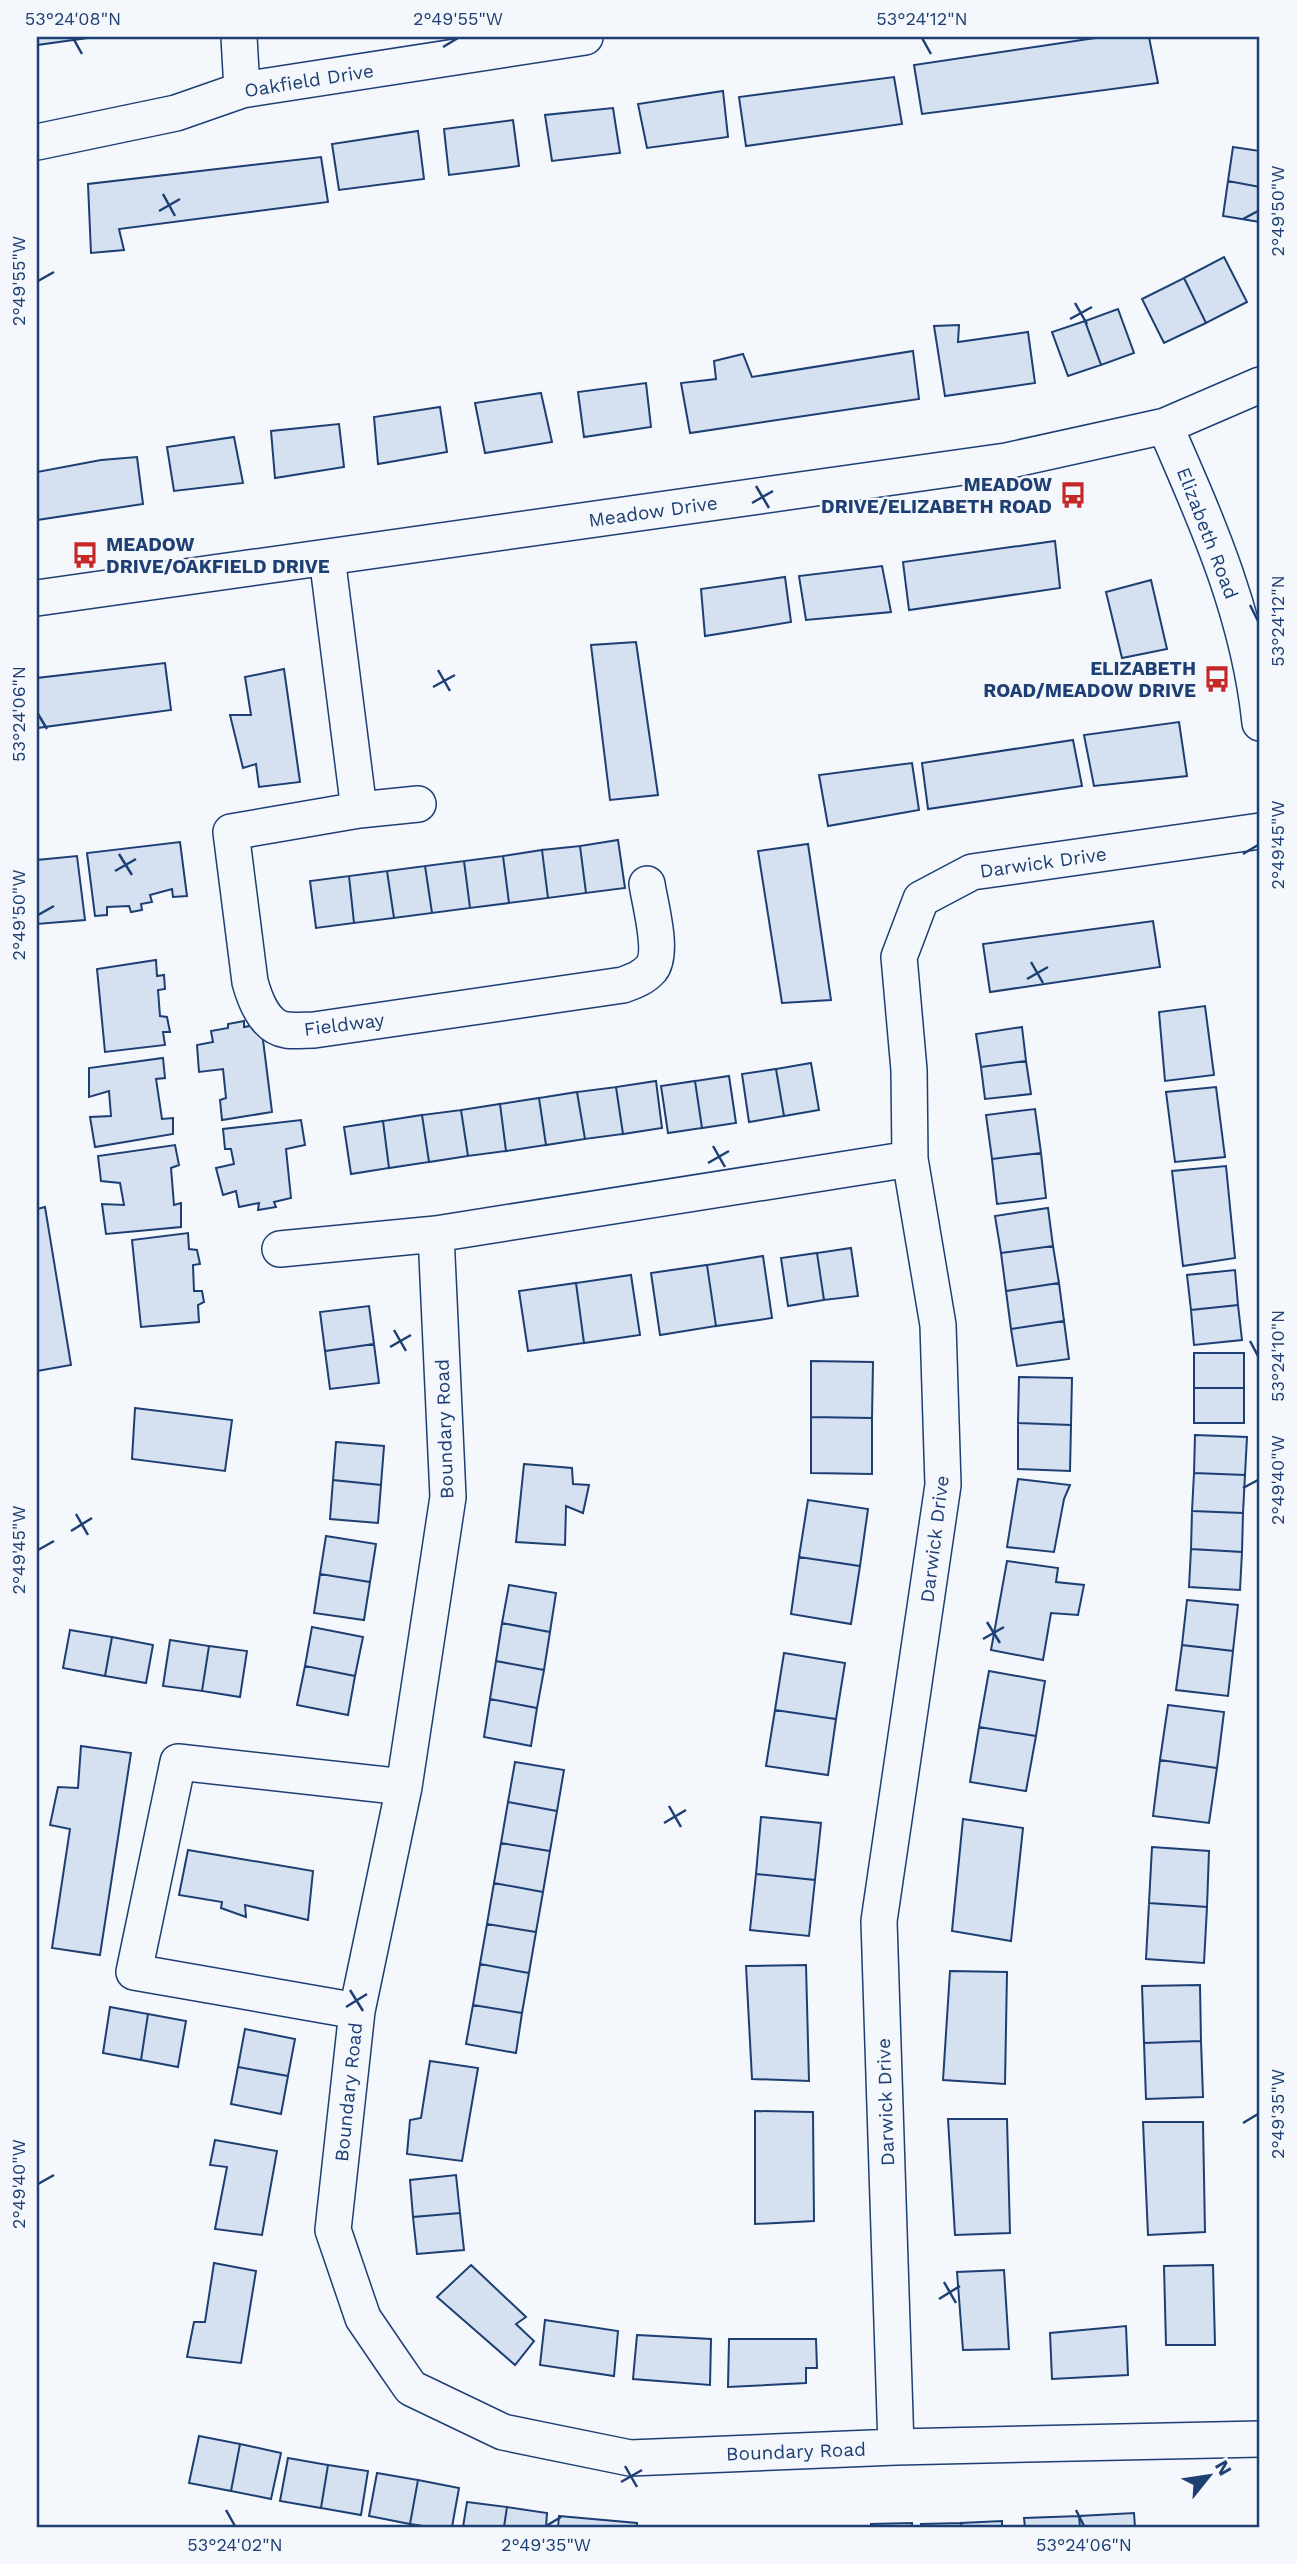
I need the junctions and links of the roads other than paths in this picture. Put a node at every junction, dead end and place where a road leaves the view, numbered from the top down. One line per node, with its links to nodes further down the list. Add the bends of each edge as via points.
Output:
1 (239, 37): 3 (street)
2 (585, 37): 3 (street, Oakfield Drive)
3 (243, 90): 4 (street, Oakfield Drive, via 176,113)
4 (37, 142)
5 (1260, 385): 6 (street, Meadow Drive)
6 (1165, 426): 7 (street, Meadow Drive, via 1006,461); 9 (street, Elizabeth Road)
7 (327, 557): 8 (street, Meadow Drive); 12 (street)
8 (37, 598)
9 (1250, 612): 10 (street, Elizabeth Road)
10 (1260, 723)
11 (418, 804): 12 (street, Fieldway)
12 (359, 810): 14 (street, Fieldway, via 230,832 250,982 256,1003 283,1030 314,1030 640,979 653,967 657,952)
13 (1260, 831): 15 (street, Darwick Drive, via 972,872 921,899 899,957 909,1070)
14 (647, 884)
15 (910, 1159): 16 (street); 21 (street, Darwick Drive, via 938,1325 943,1485 879,1921)
16 (436, 1234): 17 (street); 18 (street, Boundary Road, via 448,1497)
17 (279, 1249)
18 (404, 1787): 19 (street, Boundary Road); 19 (street, via 178,1762 134,1972)
19 (356, 2011): 21 (street, Boundary Road, via 333,2230 363,2318 411,2388 502,2432 630,2458)
20 (1260, 2439): 21 (street, Boundary Road)
21 (896, 2447)

